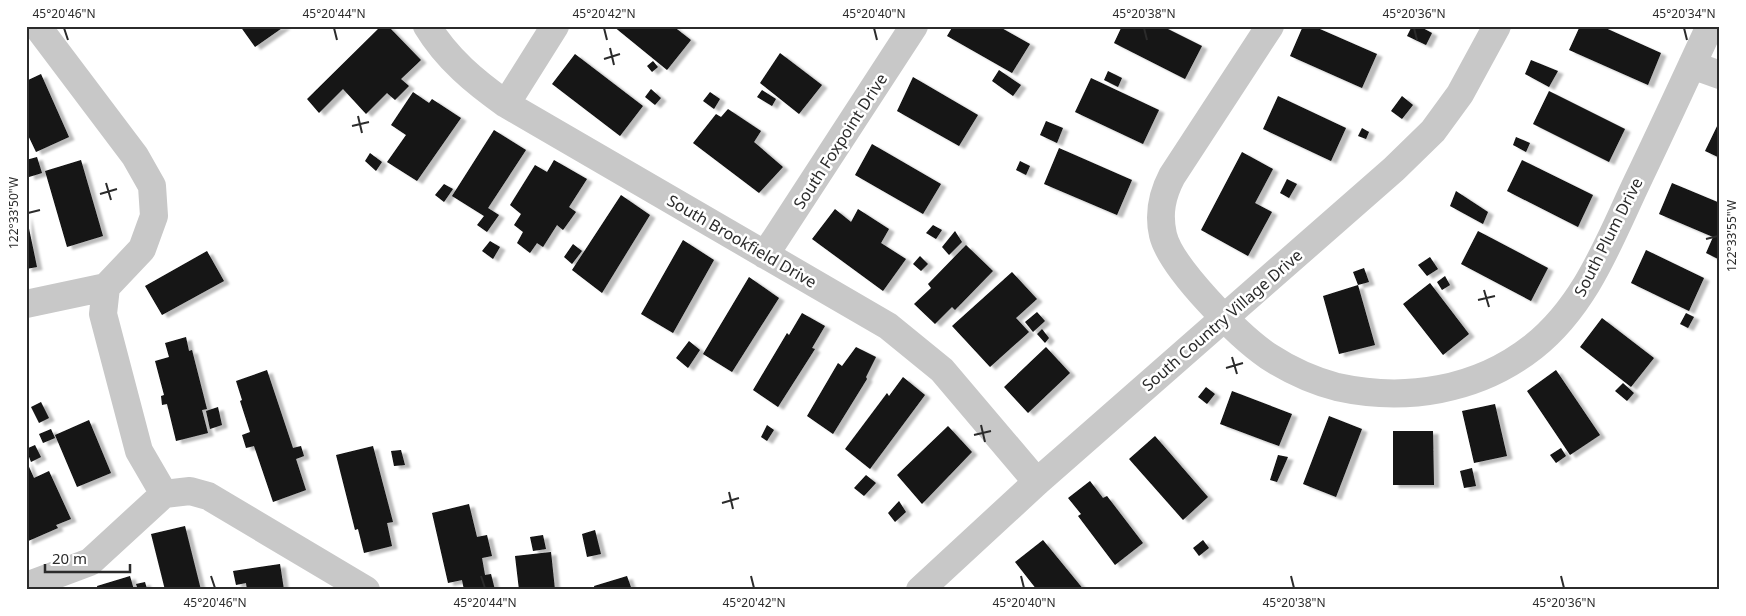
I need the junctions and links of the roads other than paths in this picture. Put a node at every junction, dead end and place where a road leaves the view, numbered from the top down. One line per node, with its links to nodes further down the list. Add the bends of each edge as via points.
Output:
1 (427, 26): 10 (street, South Brookfield Drive, via 436,42 472,80)
2 (556, 26): 10 (street)
3 (914, 26): 11 (street, South Foxpoint Drive)
4 (1270, 26): 14 (street, South Plum Drive, via 1163,193 1160,216 1163,236 1171,255 1188,279)
5 (1497, 26): 14 (street, South Country Village Drive, via 1460,94 1433,131)
6 (1710, 26): 8 (street, South Plum Drive)
7 (35, 34): 12 (street, via 135,156 152,186 154,216 142,248)
8 (1692, 65): 9 (street); 14 (street, South Plum Drive, via 1585,288 1551,331 1515,360 1493,372 1429,392 1371,392 1335,386 1302,374 1268,356)
9 (1720, 75)
10 (506, 104): 11 (street, South Brookfield Drive)
11 (765, 255): 15 (street, South Brookfield Drive, via 888,326 917,348 942,370)
12 (106, 288): 13 (street); 16 (street, via 103,314 139,451)
13 (26, 304)
14 (1225, 318): 15 (street, South Country Village Drive)
15 (1037, 482): 19 (street, South Country Village Drive)
16 (164, 494): 17 (street, via 90,562); 18 (street, via 190,491 208,496)
17 (26, 586)
18 (366, 590)
19 (920, 590)

